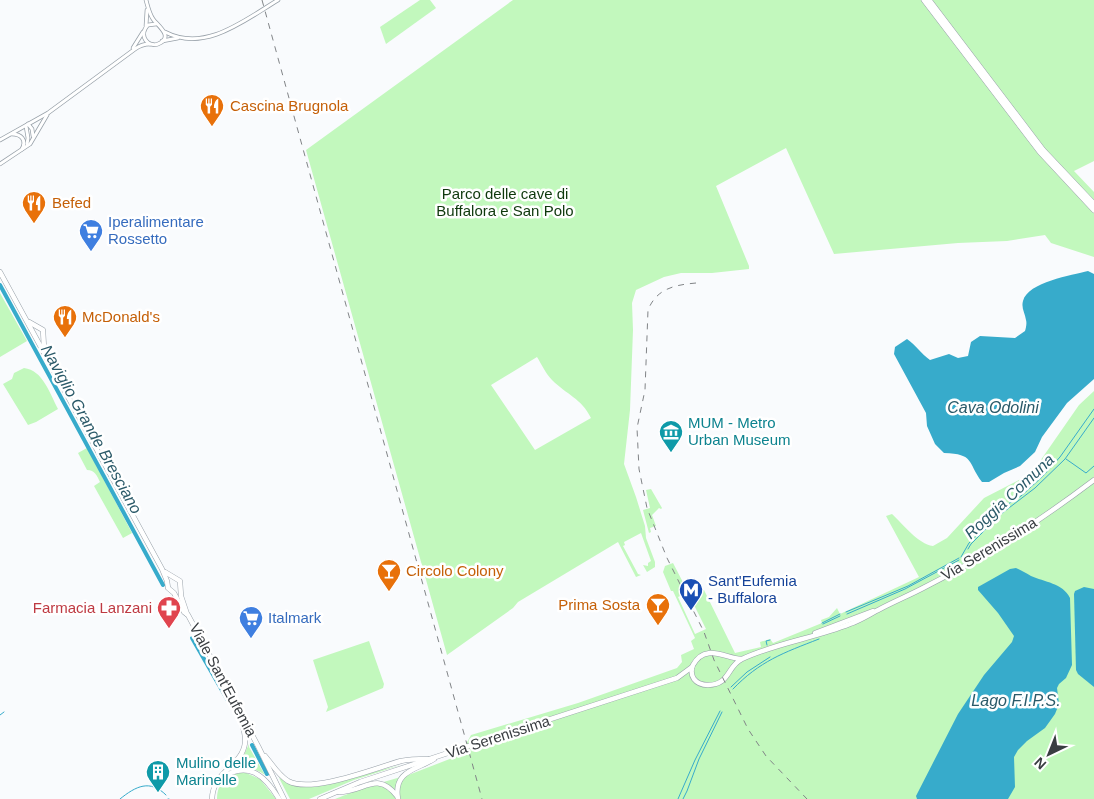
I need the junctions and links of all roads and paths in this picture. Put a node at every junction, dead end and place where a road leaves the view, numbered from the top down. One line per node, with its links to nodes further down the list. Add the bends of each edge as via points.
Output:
1 (278, 0): 9 (street, via 221,33 202,38)
2 (924, 0): 22 (highway, via 1040,152)
3 (929, 0): 21 (highway, via 1043,150)
4 (147, 2): 5 (street); 6 (street)
5 (157, 24): 6 (street); 8 (street)
6 (146, 27): 7 (street)
7 (144, 32): 11 (street, via 145,40); 12 (street)
8 (164, 32): 9 (street); 10 (street)
9 (181, 38): 10 (street)
10 (162, 42): 11 (street)
11 (150, 44): 12 (street)
12 (130, 52): 13 (street)
13 (48, 113): 14 (street); 16 (street)
14 (27, 125): 15 (street); 16 (street, via 33,130); 18 (street)
15 (11, 134): 17 (street); 19 (street, via 23,138)
16 (32, 139): 18 (street)
17 (0, 140)
18 (25, 147): 19 (street)
19 (21, 150): 20 (street)
20 (0, 164)
21 (1094, 204)
22 (1094, 210)
23 (0, 272): 24 (main road, Viale Sant'Eufemia)
24 (28, 321): 25 (main road); 26 (main road, Viale Sant'Eufemia)
25 (38, 328): 26 (main road, via 34,331); 27 (main road, Viale Sant'Eufemia, via 44,332)
26 (35, 336): 27 (main road); 28 (main road, Viale Sant'Eufemia)
27 (42, 337): 28 (main road, Viale Sant'Eufemia)
28 (56, 376): 30 (main road, Viale Sant'Eufemia)
29 (1094, 480): 35 (main road, Via Serenissima, via 998,546 926,587)
30 (162, 569): 31 (main road, Viale Sant'Eufemia); 32 (main road, Viale Sant'Eufemia)
31 (173, 577): 32 (main road); 33 (main road, Viale Sant'Eufemia, via 179,580)
32 (167, 581): 34 (main road, Viale Sant'Eufemia, via 167,587)
33 (180, 588): 34 (main road); 36 (main road, Viale Sant'Eufemia)
34 (173, 591): 36 (main road, Viale Sant'Eufemia)
35 (879, 609): 37 (main road, Via Serenissima); 38 (main road, Via Serenissima)
36 (188, 615): 46 (main road, Viale Sant'Eufemia)
37 (847, 620): 38 (main road); 39 (main road, Via Serenissima)
38 (830, 631): 39 (main road, Via Serenissima)
39 (806, 637): 41 (main road, Via Serenissima)
40 (728, 657): 41 (main road, Via Serenissima); 42 (main road, Via Serenissima, via 718,653 707,654); 43 (main road)
41 (741, 659): 43 (main road, Via Serenissima)
42 (692, 667): 44 (main road, Via Serenissima); 45 (main road)
43 (732, 668): 45 (main road, Via Serenissima, via 727,677 717,683 704,684)
44 (677, 678): 45 (main road, Via Serenissima); 48 (main road, Via Serenissima, bridge)
45 (694, 679)
46 (240, 713): 47 (main road, Viale Sant'Eufemia); 50 (main road, via 245,732 242,752)
47 (260, 749): 49 (main road, via 285,779 308,785 330,782 404,760); 55 (main road, Viale Sant'Eufemia)
48 (442, 755): 49 (main road, Via Serenissima); 52 (main road, via 404,775 398,783)
49 (428, 759): 51 (main road, Via Serenissima)
50 (217, 781): 53 (main road); 54 (main road, via 233,772 247,770 265,779)
51 (336, 792): 52 (main road, via 347,792 377,782 388,786); 56 (main road, Via Serenissima)
52 (398, 797)
53 (212, 799)
54 (279, 799)
55 (284, 799)
56 (320, 799)

